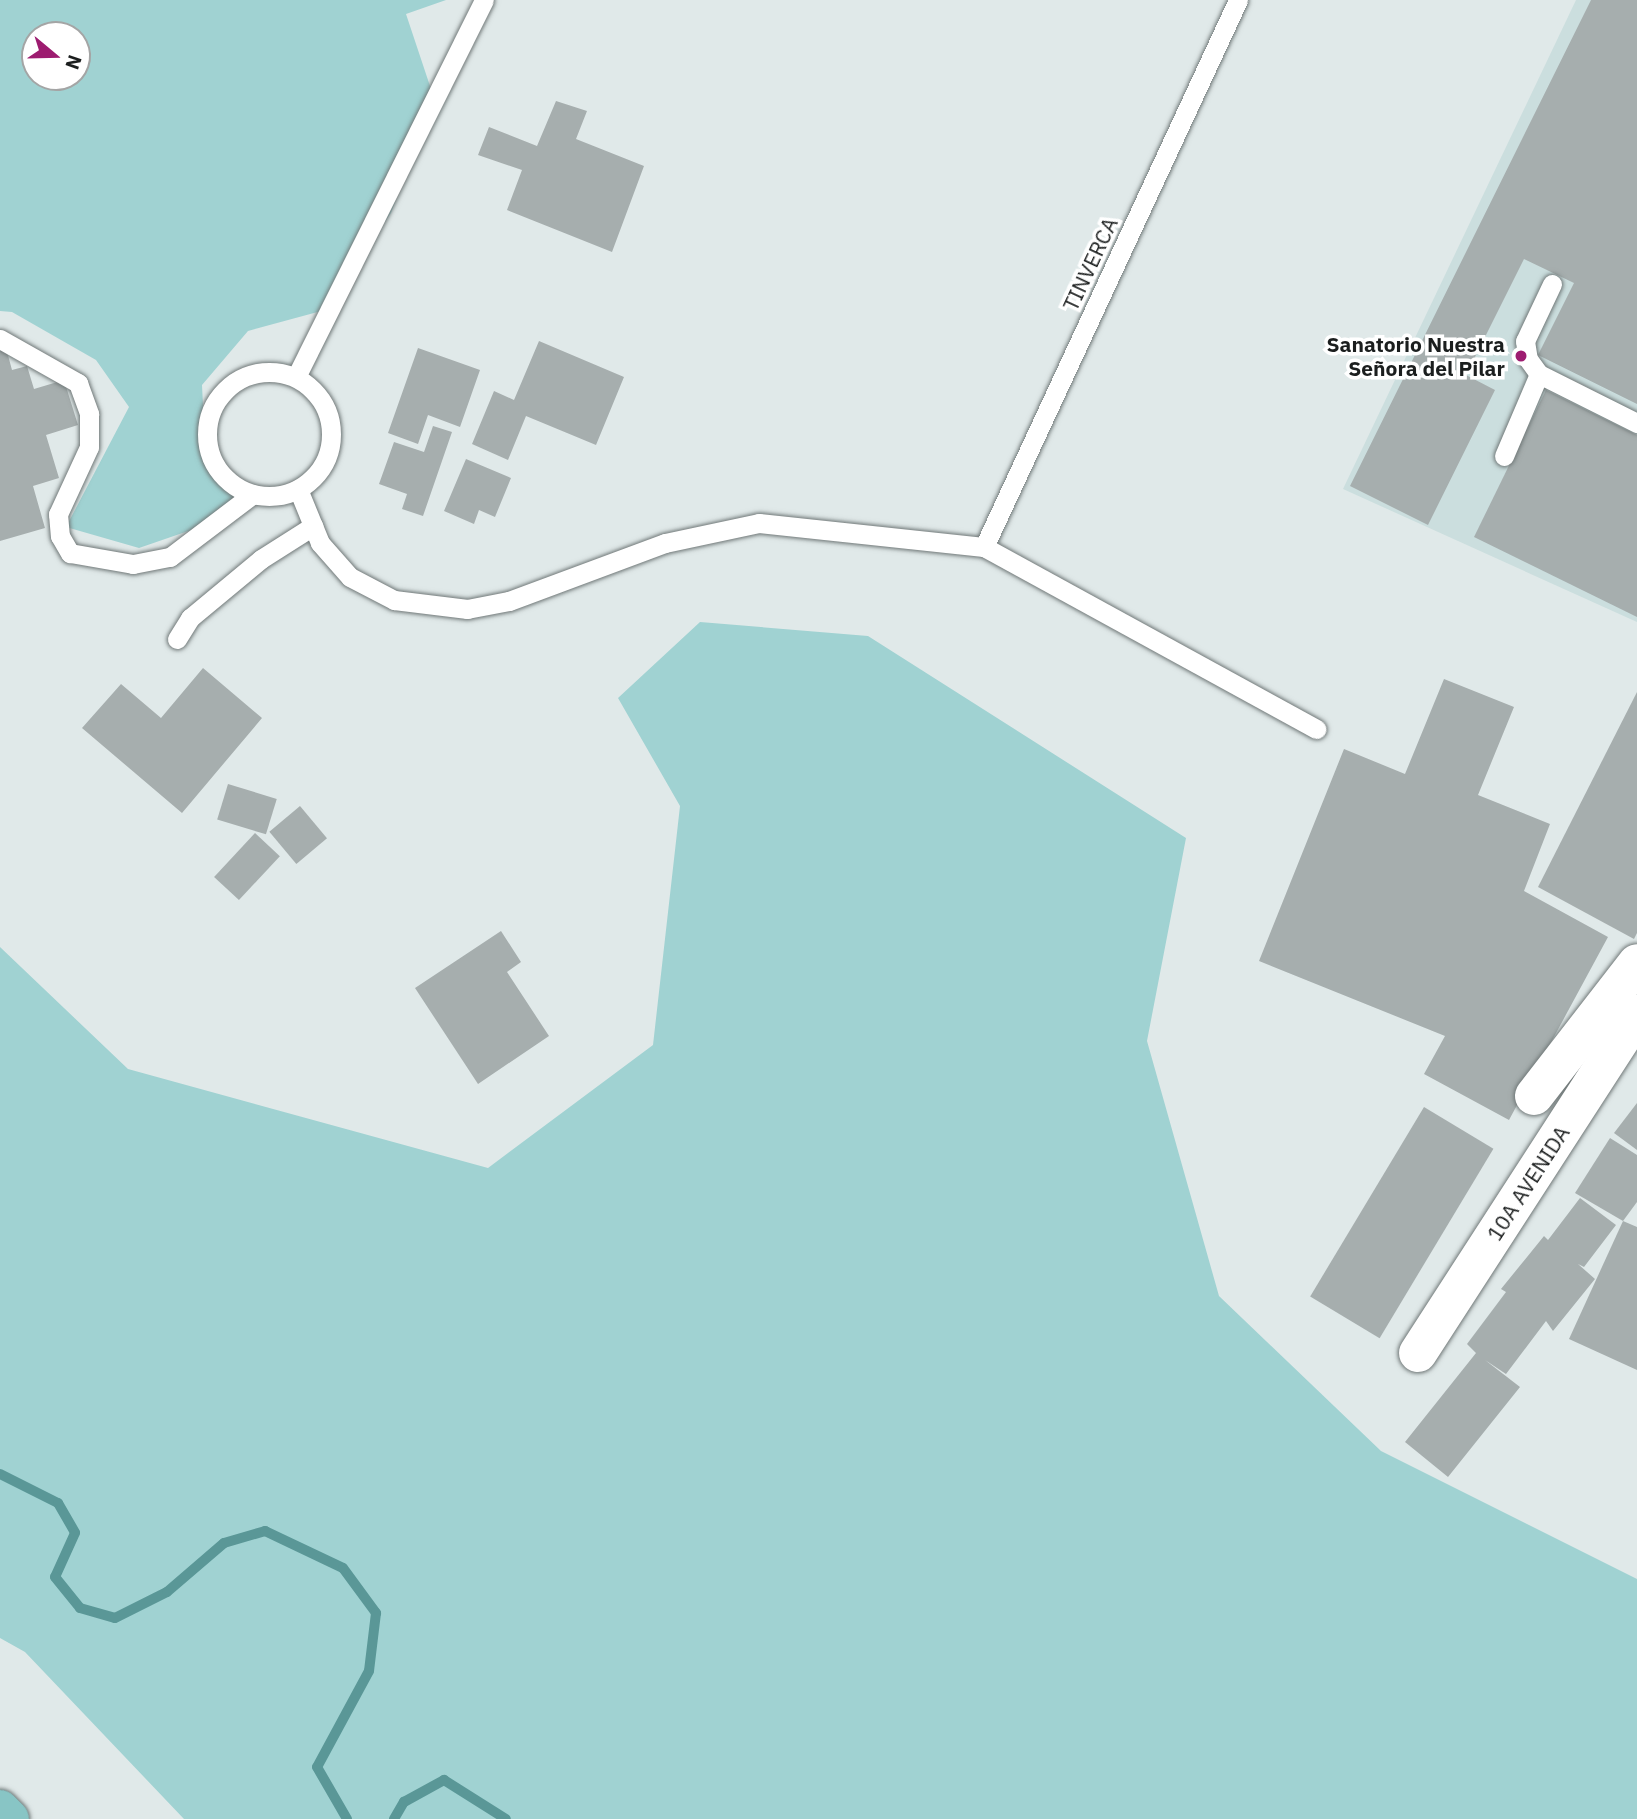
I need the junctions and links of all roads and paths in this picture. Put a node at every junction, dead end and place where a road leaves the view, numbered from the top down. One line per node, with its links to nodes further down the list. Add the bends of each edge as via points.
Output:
1 (484, 0): 6 (lane)
2 (1238, 0): 12 (lane, TINVERCA)
3 (1552, 284): 5 (lane, via 1525,341 1528,359)
4 (0, 340): 10 (lane, via 78,383 89,414 89,447 58,514 60,536 70,553 133,564 170,557)
5 (1539, 374): 7 (lane); 8 (lane)
6 (296, 377): 9 (lane, via 315,390 327,410 332,432 328,455 316,475); 10 (lane, via 274,371 251,373 231,384 216,401 208,423 208,446 216,468 232,484)
7 (1637, 423)
8 (1504, 456)
9 (298, 489): 10 (lane, via 275,496); 11 (lane)
10 (253, 494)
11 (313, 526): 12 (lane, via 320,543 361,583 394,600 467,609 509,601 665,543 759,523); 13 (lane, via 261,559 190,618)
12 (984, 547): 14 (lane)
13 (177, 639)
14 (1317, 729)
15 (1637, 963): 17 (street)
16 (1637, 1014): 18 (street, 10A AVENIDA)
17 (1534, 1096)
18 (1418, 1353)
19 (0, 1809): 20 (main road)
20 (10, 1819)

